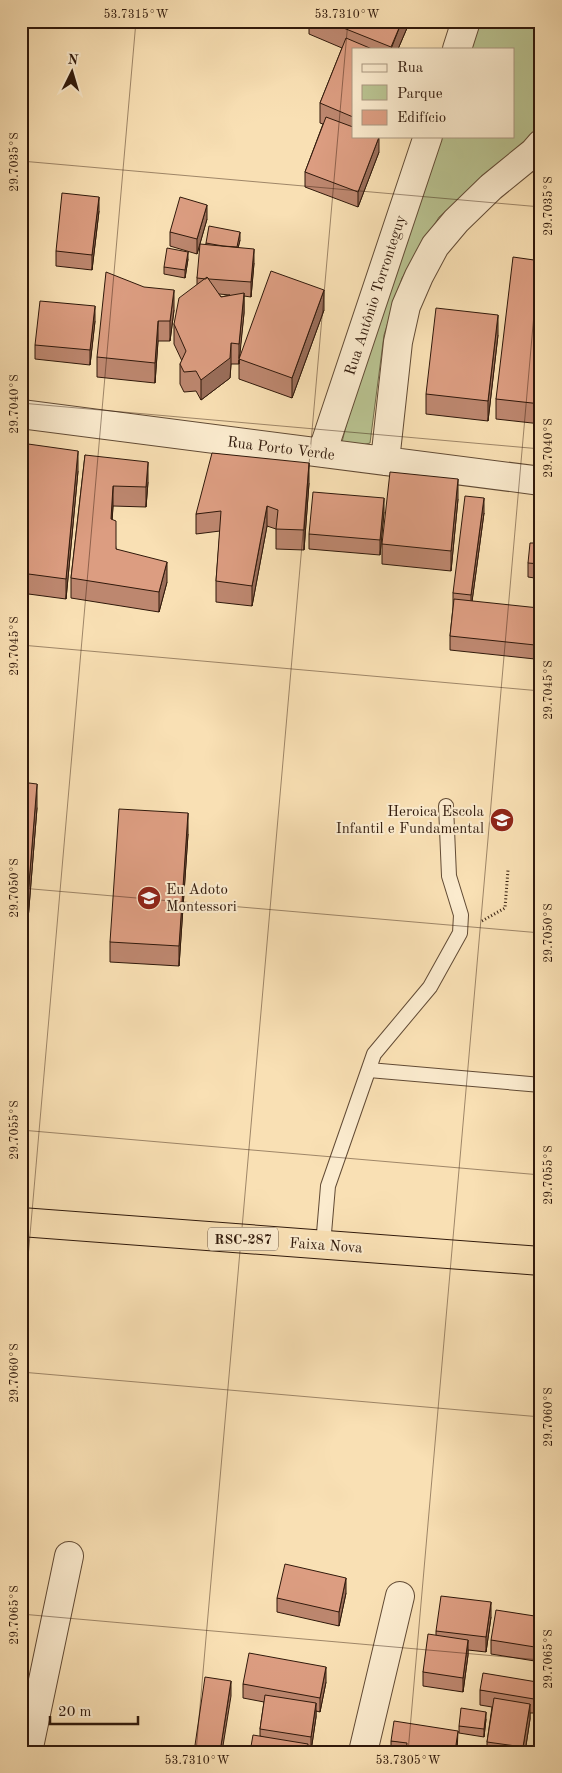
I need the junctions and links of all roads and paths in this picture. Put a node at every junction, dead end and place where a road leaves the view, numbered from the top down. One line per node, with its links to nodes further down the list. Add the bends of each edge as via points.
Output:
1 (466, 21): 2 (street)
2 (457, 48)
3 (427, 138): 6 (street, Rua Antônio Torronteguy)
4 (541, 144): 7 (street, via 456,221 435,246 419,276 406,306 398,342)
5 (21, 414): 6 (street, Rua Porto Verde)
6 (322, 453): 7 (street, Rua Porto Verde)
7 (385, 461): 8 (street, Rua Porto Verde)
8 (541, 481)
9 (446, 806): 11 (lane, via 449,876 461,916)
10 (508, 870): 11 (path, via 505,908)
11 (460, 933): 12 (lane, via 430,987 374,1054)
12 (369, 1070): 13 (lane); 15 (lane, via 328,1186)
13 (541, 1085)
14 (21, 1222): 15 (highway, Faixa Nova / RSC-287)
15 (323, 1245): 16 (highway, Faixa Nova / RSC-287)
16 (541, 1261)
17 (69, 1556): 19 (street)
18 (400, 1596): 20 (street)
19 (28, 1752)
20 (363, 1752)

